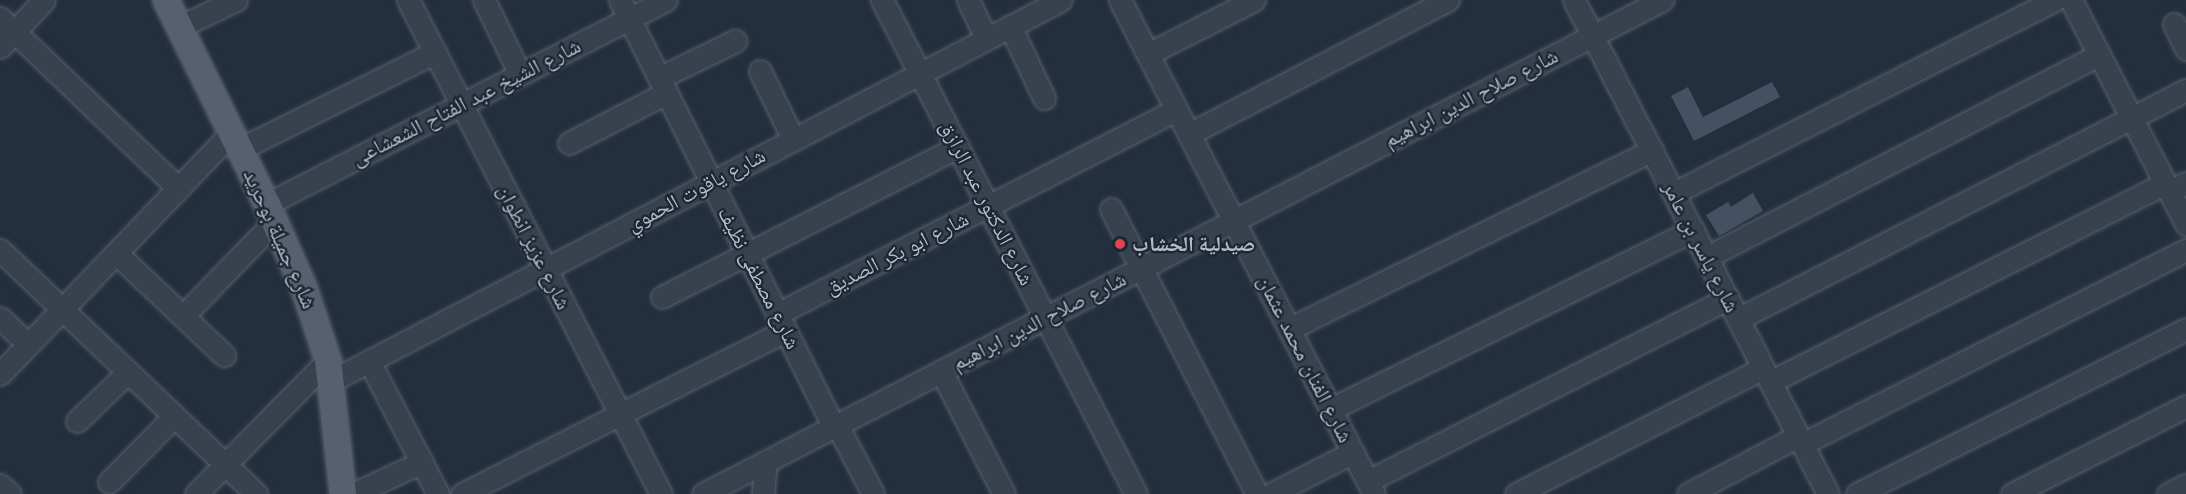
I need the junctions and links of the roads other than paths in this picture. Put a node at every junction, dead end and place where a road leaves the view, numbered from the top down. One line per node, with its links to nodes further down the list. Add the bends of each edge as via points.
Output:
1 (44, 0): 21 (street)
2 (166, 0): 20 (main road, شارع جميلة بوحريد)
3 (236, 0): 20 (street)
4 (408, 0): 26 (street, شارع عزيز انطوان)
5 (484, 0): 31 (street)
6 (666, 0): 17 (street, شارع الشيخ عبد الفتاح الشعشاعى)
7 (882, 0): 30 (street, شارع الدكتور عبد الرازق)
8 (968, 0): 23 (street)
9 (1119, 0): 27 (street, شارع الفنان محمد عثمان)
10 (1254, 0): 27 (street)
11 (1448, 0): 38 (street)
12 (1575, 0): 22 (street, شارع ياسر بن عامر)
13 (1662, 0): 22 (street, شارع صلاح الدين ابراهيم)
14 (2055, 0): 47 (street)
15 (1048, 3): 19 (street, شارع ياقوت الحموي)
16 (2079, 3): 28 (street)
17 (624, 9): 31 (street, شارع الشيخ عبد الفتاح الشعشاعى); 32 (street, شارع مصطفى نظيف)
18 (2174, 24): 25 (street)
19 (1010, 26): 23 (street, شارع ياقوت الحموي); 34 (street)
20 (180, 27): 40 (main road, شارع جميلة بوحريد)
21 (5, 32): 46 (street)
22 (1593, 35): 43 (street, شارع ياسر بن عامر); 51 (street, شارع صلاح الدين ابراهيم)
23 (986, 38): 30 (street, شارع ياقوت الحموي)
24 (735, 41): 32 (street)
25 (2186, 49)
26 (435, 52): 35 (street, شارع عزيز انطوان); 40 (street)
27 (1148, 54): 36 (street, شارع الفنان محمد عثمان)
28 (2099, 55): 37 (street); 58 (street)
29 (760, 71): 39 (street)
30 (920, 73): 39 (street, شارع ياقوت الحموي); 42 (street, شارع الدكتور عبد الرازق)
31 (520, 74): 35 (street, شارع الشيخ عبد الفتاح الشعشاعى)
32 (662, 86): 41 (street); 44 (street, شارع مصطفى نظيف)
33 (2186, 90): 37 (street)
34 (1044, 98)
35 (462, 104): 50 (street, شارع الشيخ عبد الفتاح الشعشاعى); 60 (street, شارع عزيز انطوان)
36 (1176, 110): 38 (street, شارع الفنان محمد عثمان); 48 (street, شارع ابو بكر الصديق)
37 (2132, 119): 45 (street); 67 (street)
38 (1189, 134): 51 (street, شارع الفنان محمد عثمان)
39 (793, 139): 44 (street, شارع ياقوت الحموي)
40 (236, 141): 46 (street); 50 (main road, شارع جميلة بوحريد)
41 (569, 143)
42 (958, 147): 48 (street, شارع الدكتور عبد الرازق); 57 (street)
43 (1652, 150): 47 (street, شارع ياسر بن عامر); 69 (street)
44 (711, 182): 57 (street, شارع مصطفى نظيف); 60 (street, شارع ياقوت الحموي)
45 (2173, 186): 52 (street); 78 (street)
46 (178, 188): 56 (street)
47 (1674, 193): 53 (street, شارع ياسر بن عامر)
48 (988, 206): 65 (street, شارع الدكتور عبد الرازق); 68 (street, شارع ابو بكر الصديق)
49 (1111, 209): 59 (street)
50 (271, 213): 64 (street, شارع الشيخ عبد الفتاح الشعشاعى); 74 (main road, شارع جميلة بوحريد, via 304,288)
51 (1233, 221): 59 (street, شارع صلاح الدين ابراهيم); 69 (street, شارع الفنان محمد عثمان)
52 (2186, 224)
53 (1693, 230): 58 (street, شارع ياسر بن عامر); 80 (street)
54 (0, 250): 63 (street)
55 (2186, 250): 85 (street)
56 (116, 253): 63 (street); 64 (street)
57 (747, 254): 61 (street); 68 (street, شارع مصطفى نظيف)
58 (1707, 257): 62 (street, شارع ياسر بن عامر)
59 (1141, 268): 65 (street, شارع صلاح الدين ابراهيم); 107 (street)
60 (546, 270): 73 (street, شارع ياقوت الحموي); 81 (street, شارع عزيز انطوان)
61 (662, 297)
62 (1728, 298): 67 (street, شارع ياسر بن عامر); 93 (street)
63 (62, 309): 71 (street); 76 (street)
64 (183, 316): 72 (street)
65 (1046, 317): 75 (street, شارع صلاح الدين ابراهيم); 106 (street, شارع الدكتور عبد الرازق)
66 (0, 318): 71 (street)
67 (1738, 319): 78 (street, شارع ياسر بن عامر)
68 (781, 323): 81 (street, شارع ابو بكر الصديق); 84 (street, شارع مصطفى نظيف)
69 (1289, 329): 80 (street, شارع الفنان محمد عثمان)
70 (2186, 329): 112 (street)
71 (28, 344): 77 (street)
72 (224, 355)
73 (370, 363): 74 (street, شارع ياقوت الحموي); 87 (street)
74 (330, 370): 89 (street); 97 (main road, شارع جميلة بوحريد)
75 (941, 371): 84 (street, شارع صلاح الدين ابراهيم); 105 (street)
76 (128, 372): 82 (street); 83 (street)
77 (0, 374)
78 (1767, 375): 85 (street, شارع ياسر بن عامر); 109 (street)
79 (2186, 406): 113 (street)
80 (1331, 409): 86 (street, شارع الفنان محمد عثمان)
81 (620, 414): 100 (street, شارع ابو بكر الصديق); 101 (street, شارع عزيز انطوان)
82 (174, 416): 89 (street); 90 (street)
83 (77, 422)
84 (835, 426): 88 (street, شارع صلاح الدين ابراهيم); 104 (street, شارع مصطفى نظيف)
85 (1800, 440): 110 (street); 111 (street, شارع ياسر بن عامر)
86 (1353, 452): 93 (street, شارع الفنان محمد عثمان); 108 (street)
87 (422, 462): 98 (street); 99 (street)
88 (766, 462): 102 (street, شارع صلاح الدين ابراهيم); 103 (street)
89 (224, 464): 95 (street); 96 (street)
90 (109, 482)
91 (0, 485): 94 (street)
92 (2186, 485): 114 (street)
93 (1371, 487)
94 (10, 494)
95 (196, 494)
96 (256, 494)
97 (343, 494)
98 (353, 494)
99 (438, 494)
100 (462, 494)
101 (661, 494)
102 (704, 494)
103 (763, 494)
104 (873, 494)
105 (1004, 494)
106 (1137, 494)
107 (1257, 494)
108 (1271, 494)
109 (1515, 494)
110 (1688, 494)
111 (1828, 494)
112 (1857, 494)
113 (2012, 494)
114 (2168, 494)

